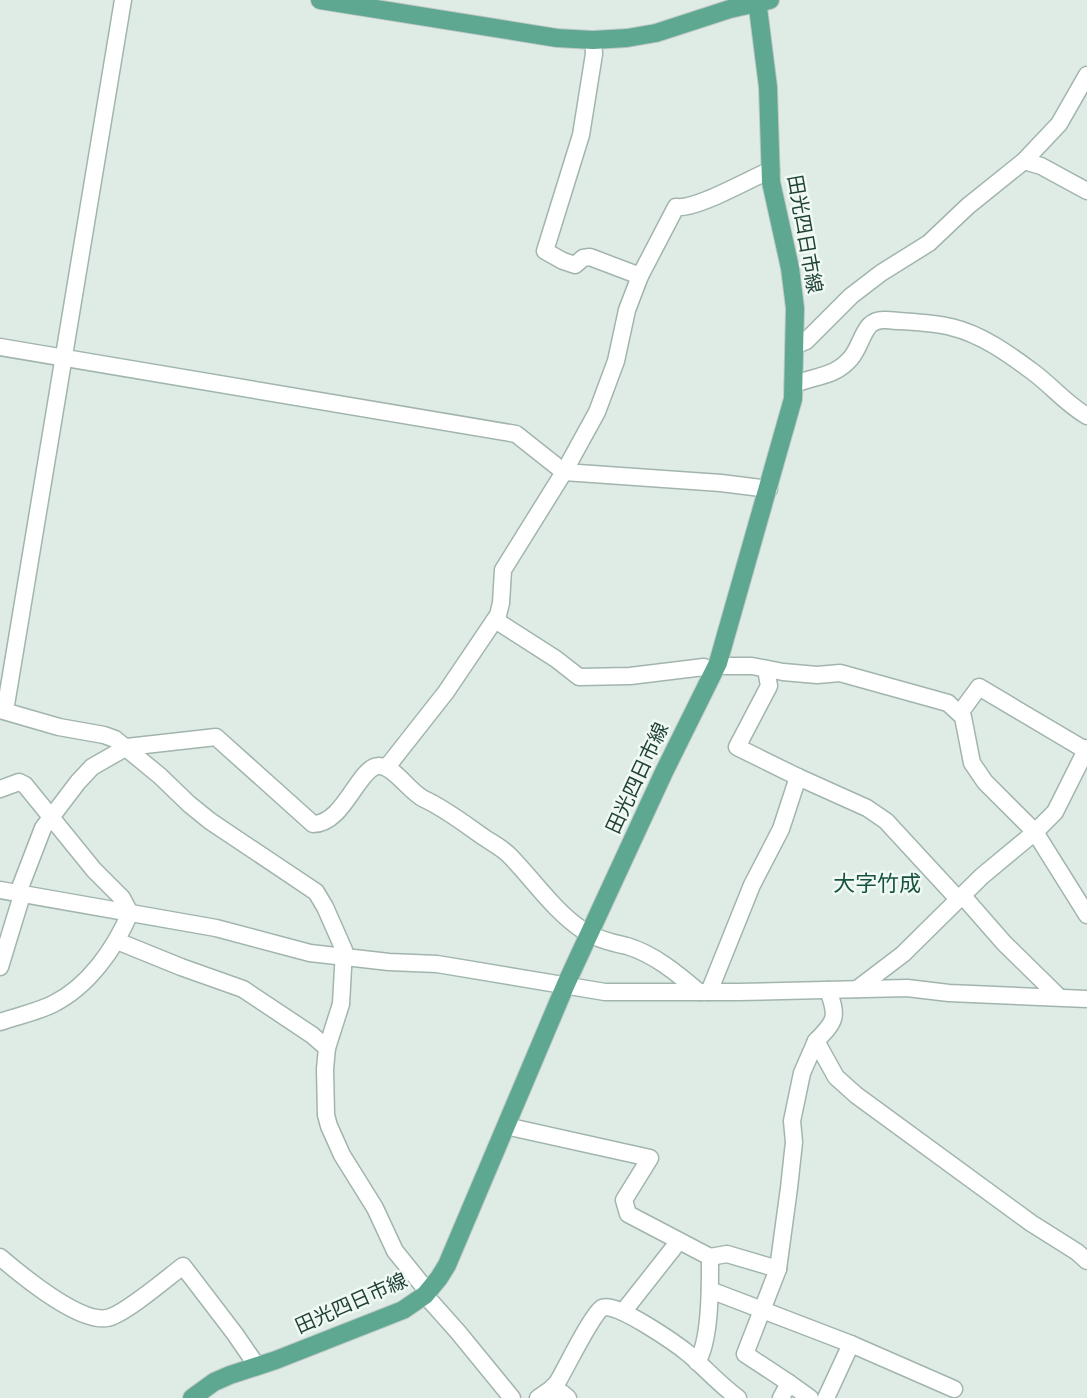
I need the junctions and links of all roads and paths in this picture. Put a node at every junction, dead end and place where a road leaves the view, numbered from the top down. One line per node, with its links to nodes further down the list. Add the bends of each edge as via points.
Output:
1 (123, 0): 12 (street)
2 (320, 0): 4 (main road, via 557,38)
3 (762, 1): 4 (main road, via 656,33); 7 (main road, 田光四日市線)
4 (593, 40): 9 (street, via 581,135 545,250 568,264 575,265 590,257)
5 (1087, 75): 6 (street, via 1059,124)
6 (1024, 161): 8 (street); 10 (street, via 929,243 866,284 806,341)
7 (771, 171): 9 (street, via 709,200 676,207); 10 (main road, 田光四日市線, via 773,197 790,268)
8 (1087, 191)
9 (640, 276): 15 (street, via 597,412)
10 (794, 346): 13 (main road, 田光四日市線)
11 (0, 348): 12 (street)
12 (63, 359): 15 (street, via 516,434); 20 (street)
13 (793, 385): 14 (street, via 838,370 854,354 871,322 878,319 972,333 1035,373); 16 (main road, 田光四日市線, via 793,399)
14 (1087, 416)
15 (564, 472): 16 (street); 17 (street, via 503,570 501,603)
16 (769, 489): 18 (main road, 田光四日市線)
17 (495, 620): 18 (street, via 579,677); 24 (street, via 446,692)
18 (715, 668): 19 (street); 34 (main road, 田光四日市線)
19 (766, 669): 21 (street, via 850,675 948,703); 25 (street, via 769,686 737,747)
20 (2, 711): 22 (street, via 104,735)
21 (960, 713): 23 (street, via 979,687); 28 (street, via 972,763 985,782)
22 (127, 747): 24 (street, via 216,737 313,824 329,820 373,768); 27 (street, via 93,767); 36 (street, via 210,821 316,892 343,944)
23 (1087, 749): 28 (street, via 1055,812)
24 (387, 767): 34 (street, via 413,792 509,854 546,897)
25 (798, 777): 31 (street, via 886,820); 41 (street, via 781,829)
26 (0, 789): 27 (street, via 19,782 25,785)
27 (50, 818): 30 (street, via 39,835); 32 (street, via 122,898)
28 (1035, 832): 31 (street); 33 (street)
29 (0, 890): 30 (street)
30 (20, 894): 32 (street); 37 (street)
31 (960, 897): 39 (street, via 903,954); 42 (street)
32 (130, 913): 35 (street); 36 (street, via 216,928)
33 (1087, 915)
34 (589, 934): 38 (main road, 田光四日市線); 41 (street, via 666,965)
35 (117, 941): 44 (street, via 80,985 53,1004); 46 (street, via 243,989)
36 (343, 958): 38 (street, via 437,964); 46 (street, via 341,1004)
37 (0, 966)
38 (566, 984): 41 (street, via 605,992); 47 (main road, 田光四日市線)
39 (857, 989): 40 (street); 42 (street)
40 (828, 990): 41 (street); 45 (street, via 835,1008 833,1019)
41 (704, 992)
42 (1059, 997): 43 (street)
43 (1087, 999)
44 (0, 1022)
45 (816, 1041): 51 (street, via 836,1077 856,1095); 52 (street, via 802,1073 792,1121 794,1142)
46 (327, 1048): 54 (street, via 326,1115 332,1134 395,1251)
47 (506, 1126): 48 (street, via 650,1158 624,1200 628,1214); 54 (main road, 田光四日市線, via 447,1265)
48 (679, 1241): 50 (street); 56 (street)
49 (0, 1257): 59 (street, via 64,1303 90,1317 105,1319 183,1266)
50 (710, 1257): 52 (street, via 726,1254); 53 (street)
51 (1087, 1261)
52 (778, 1269): 55 (street)
53 (710, 1290): 55 (street); 58 (street, via 702,1354)
54 (426, 1293): 59 (main road, 田光四日市線, via 403,1310); 64 (street)
55 (761, 1309): 57 (street); 61 (street, via 746,1354)
56 (624, 1312): 58 (street); 62 (street, via 603,1307)
57 (851, 1344): 60 (street); 68 (street)
58 (697, 1362): 66 (street)
59 (257, 1366): 63 (main road, 田光四日市線, via 214,1382)
60 (954, 1389)
61 (785, 1391): 67 (street)
62 (544, 1394): 65 (street, via 562,1393)
63 (192, 1398)
64 (512, 1398)
65 (568, 1398)
66 (738, 1398)
67 (810, 1398)
68 (826, 1398)

